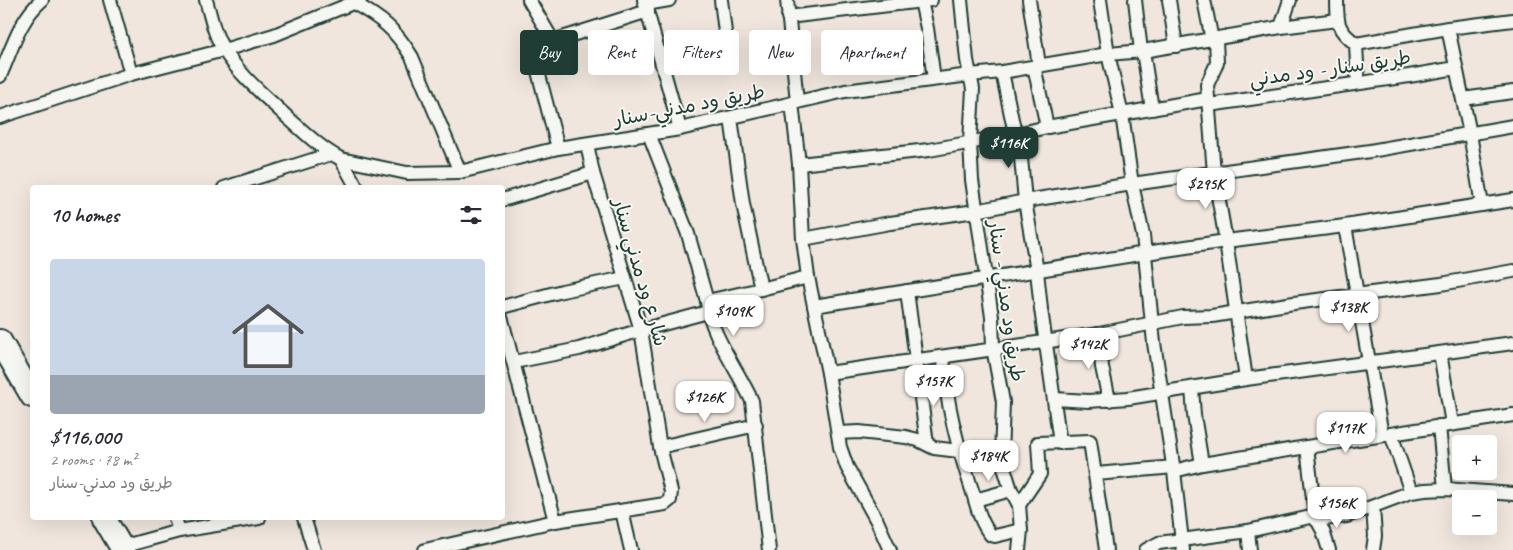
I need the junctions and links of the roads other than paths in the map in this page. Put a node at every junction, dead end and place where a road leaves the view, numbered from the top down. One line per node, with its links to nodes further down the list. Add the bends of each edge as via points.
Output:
1 (42, 0): 39 (street, via 18,30)
2 (110, 0): 36 (street)
3 (206, 0): 30 (street)
4 (529, 0): 24 (street)
5 (669, 0): 18 (street)
6 (721, 0): 25 (street)
7 (787, 0): 19 (street)
8 (961, 0): 38 (street)
9 (1028, 0): 33 (street)
10 (1100, 0): 32 (street)
11 (1135, 0): 31 (street)
12 (1168, 0): 29 (street)
13 (1204, 0): 27 (street)
14 (1290, 0): 22 (street)
15 (1337, 0): 20 (street)
16 (357, 1): 30 (street, via 274,35); 61 (street, via 392,28 412,57)
17 (926, 1): 19 (street); 40 (street)
18 (646, 5): 26 (street); 52 (street)
19 (788, 17): 44 (street)
20 (1337, 20): 22 (street, طريق ود مدني-سنار); 28 (street, via 1344,34)
21 (1513, 20): 23 (street, طريق سنار - ود مدني)
22 (1281, 27): 27 (street, طريق ود مدني-سنار)
23 (1448, 28): 28 (street, طريق سنار - ود مدني); 34 (street)
24 (547, 30)
25 (725, 30)
26 (578, 31)
27 (1214, 39): 29 (street, طريق ود مدني-سنار); 45 (street, via 1217,63 1209,80)
28 (1356, 44): 41 (street)
29 (1176, 46): 31 (street, طريق ود مدني-سنار)
30 (224, 50): 36 (street); 59 (street, via 251,84)
31 (1142, 51): 32 (street, طريق ود مدني-سنار); 46 (street)
32 (1108, 54): 33 (street, طريق ود مدني-سنار); 47 (street)
33 (1037, 66): 35 (street, طريق ود مدني-سنار); 51 (street)
34 (1456, 68): 41 (street, طريق سنار - ود مدني); 43 (street)
35 (1002, 72): 38 (street, طريق ود مدني-سنار); 54 (street, طريق ود مدني - سنار)
36 (131, 74): 48 (street)
37 (539, 75): 58 (street)
38 (970, 75): 40 (street, طريق ود مدني-سنار); 56 (street, طريق ود مدني - سنار, via 973,89)
39 (0, 76)
40 (934, 79): 44 (street, طريق ود مدني-سنار, via 845,91)
41 (1358, 84): 45 (street, طريق سنار - ود مدني)
42 (1513, 92): 43 (street)
43 (1463, 99): 55 (street)
44 (794, 102): 49 (street, طريق ود مدني-سنار); 60 (street)
45 (1208, 102): 46 (street); 63 (street)
46 (1152, 109): 47 (street)
47 (1122, 114): 51 (street); 64 (street)
48 (0, 117)
49 (731, 118): 52 (street, طريق ود مدني-سنار); 81 (street, via 743,204)
50 (1513, 126): 55 (street)
51 (1047, 127): 54 (street)
52 (680, 129): 53 (street, طريق ود مدني-سنار)
53 (649, 134): 57 (street, طريق ود مدني-سنار); 85 (street, via 688,234)
54 (1017, 134): 56 (street); 69 (street, طريق ود مدني - سنار)
55 (1470, 134): 63 (street); 70 (street)
56 (970, 142): 60 (street, via 892,156); 71 (street, طريق ود مدني - سنار)
57 (587, 144): 58 (street, طريق ود مدني-سنار); 62 (street, شارع ود مدني سنار)
58 (558, 148): 61 (street, طريق ود مدني-سنار)
59 (336, 156): 61 (street, طريق ود مدني-سنار, via 407,173); 65 (street); 66 (street)
60 (799, 164): 73 (street)
61 (460, 172)
62 (593, 173): 67 (street); 79 (street, شارع ود مدني سنار)
63 (1214, 173): 64 (street); 74 (street)
64 (1132, 184): 69 (street); 75 (street)
65 (234, 185)
66 (355, 185)
67 (505, 199)
68 (1513, 200): 70 (street)
69 (1025, 201): 71 (street); 76 (street, طريق ود مدني - سنار)
70 (1482, 205): 72 (street)
71 (976, 212): 73 (street); 80 (street, طريق ود مدني - سنار)
72 (1345, 226): 74 (street); 83 (street)
73 (803, 239): 78 (street)
74 (1226, 241): 75 (street); 87 (street)
75 (1146, 253): 76 (street); 88 (street)
76 (1037, 271): 80 (street); 92 (street, طريق ود مدني - سنار)
77 (1513, 271): 83 (street)
78 (808, 277): 81 (street); 86 (street)
79 (625, 278): 84 (street); 90 (street, شارع ود مدني سنار)
80 (987, 279): 82 (street); 95 (street, طريق ود مدني - سنار)
81 (761, 289): 85 (street)
82 (907, 291): 86 (street); 98 (street)
83 (1356, 295): 87 (street); 100 (street)
84 (505, 306)
85 (708, 306): 90 (street); 110 (street, via 712,325 752,402)
86 (814, 306): 101 (street)
87 (1236, 311): 88 (street); 102 (street)
88 (1151, 323): 91 (street); 105 (street)
89 (505, 330): 99 (street)
90 (641, 330): 99 (street, via 578,349); 115 (street, شارع ود مدني سنار)
91 (1099, 334): 92 (street); 107 (street)
92 (1046, 341): 95 (street); 106 (street, طريق ود مدني - سنار)
93 (0, 342): 103 (highway)
94 (1513, 343): 96 (street)
95 (994, 348): 97 (street); 122 (street, طريق ود مدني - سنار, via 1003,402 1001,458)
96 (1440, 353): 100 (street); 109 (street)
97 (943, 357): 98 (street); 117 (street, via 944,385)
98 (917, 361): 101 (street); 114 (street)
99 (514, 362): 134 (street)
100 (1369, 362): 102 (street); 112 (street)
101 (828, 373): 111 (street)
102 (1246, 379): 104 (street)
103 (30, 388)
104 (1192, 388): 105 (street); 118 (street)
105 (1163, 392): 107 (street); 119 (street)
106 (1054, 398): 107 (street); 113 (street, طريق ود مدني - سنار)
107 (1109, 400)
108 (1513, 415): 109 (street)
109 (1445, 425): 112 (street); 121 (street)
110 (756, 426): 115 (street); 143 (street)
111 (838, 433): 114 (street, via 906,437); 144 (street, via 843,459)
112 (1386, 434): 116 (street); 123 (street)
113 (1060, 443): 120 (street, via 1090,441); 126 (street, via 1038,443 1040,474)
114 (927, 444): 117 (street)
115 (660, 447): 128 (street, شارع ود مدني سنار, via 670,500 665,504)
116 (1306, 447): 118 (street); 129 (street)
117 (960, 451): 125 (street)
118 (1202, 464): 119 (street)
119 (1174, 469): 120 (street); 138 (street)
120 (1096, 474): 146 (street)
121 (1446, 489): 123 (street); 124 (street)
122 (1011, 490): 125 (street); 126 (street, طريق ود مدني - سنار)
123 (1412, 492): 127 (street)
124 (1513, 494)
125 (975, 500): 135 (street, via 991,535)
126 (1019, 505): 135 (street, طريق ود مدني - سنار)
127 (1374, 507): 129 (street, via 1347,516); 150 (street)
128 (622, 510): 134 (street); 142 (street)
129 (1316, 518): 137 (street); 149 (street)
130 (105, 520): 139 (highway)
131 (176, 520): 136 (street)
132 (246, 520): 136 (street)
133 (305, 520): 140 (street)
134 (555, 520): 141 (street)
135 (1021, 530): 145 (street)
136 (180, 531): 139 (street)
137 (1248, 531): 138 (street); 148 (street)
138 (1183, 545): 147 (street, via 1159,543)
139 (122, 549)
140 (314, 550)
141 (425, 550)
142 (632, 550)
143 (769, 550)
144 (890, 550)
145 (1018, 550)
146 (1106, 550)
147 (1146, 550)
148 (1250, 550)
149 (1329, 550)
150 (1373, 550)

